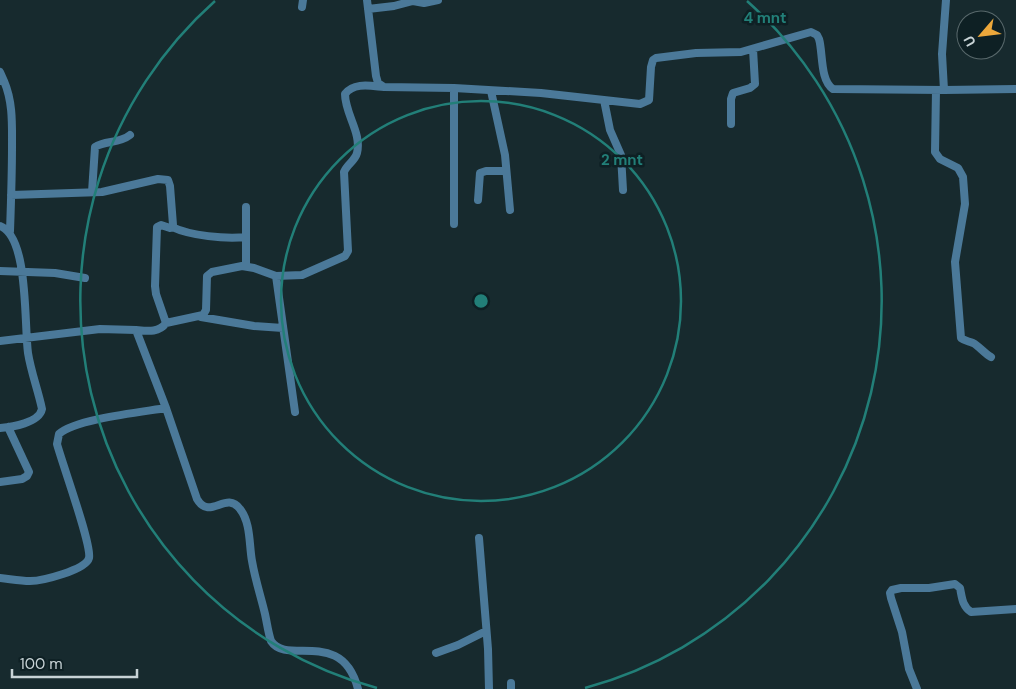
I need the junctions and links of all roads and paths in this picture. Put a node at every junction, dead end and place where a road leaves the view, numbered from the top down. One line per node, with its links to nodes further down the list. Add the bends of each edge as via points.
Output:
1 (367, 0): 4 (street)
2 (438, 0): 4 (street)
3 (946, 0): 11 (street)
4 (368, 9): 8 (street, via 376,76)
5 (753, 49): 11 (street, via 814,33 820,43 825,80 833,89); 13 (street, via 656,58 652,63 647,102 636,104); 14 (street, via 755,84 733,93)
6 (0, 72): 7 (street)
7 (2, 81): 19 (street, via 9,95 12,114)
8 (384, 87): 9 (street); 31 (street, via 356,87 345,94 358,147 355,159 344,172 347,254 307,273)
9 (454, 88): 12 (street); 23 (street)
10 (1016, 89): 11 (street)
11 (940, 90): 39 (street, via 935,152 940,159 958,168 963,177 965,204 955,262 961,338)
12 (491, 91): 13 (street); 16 (street)
13 (604, 100): 17 (street, via 610,130 621,155)
14 (731, 124)
15 (130, 135): 18 (street, via 121,141 95,147)
16 (506, 171): 20 (street, via 480,173); 22 (street)
17 (622, 190)
18 (92, 192): 19 (street); 25 (street, via 166,179 170,186)
19 (11, 195): 26 (street)
20 (478, 200)
21 (246, 207): 27 (street)
22 (510, 210)
23 (454, 224)
24 (0, 226): 26 (street)
25 (172, 227): 27 (street, via 216,238); 34 (street, via 161,225 156,230 155,290)
26 (10, 232): 30 (street, via 19,252)
27 (246, 237): 28 (street)
28 (246, 266): 31 (street); 33 (street, via 208,274 206,310)
29 (0, 271): 30 (street)
30 (22, 271): 32 (street); 37 (street)
31 (276, 276): 35 (street)
32 (85, 278)
33 (201, 316): 34 (street); 35 (street)
34 (166, 323): 36 (street, via 156,331)
35 (283, 328): 41 (street)
36 (136, 330): 37 (street, via 100,329); 40 (street)
37 (26, 337): 38 (street); 42 (street, via 41,413 30,421)
38 (0, 341)
39 (991, 357)
40 (166, 408): 45 (street, via 90,421 59,434 58,444 89,558 80,567 47,579); 49 (street, via 199,503 209,508 233,503 244,515 253,569 273,644 279,648 325,652 337,657 350,669)
41 (295, 412)
42 (4, 427): 43 (street, via 28,472 22,479)
43 (0, 482)
44 (478, 538): 47 (street)
45 (0, 578)
46 (1016, 609): 51 (street, via 970,612 963,604 960,588 955,584 892,590 890,598)
47 (486, 631): 48 (street); 50 (street)
48 (436, 653)
49 (358, 689)
50 (489, 689)
51 (917, 689)

